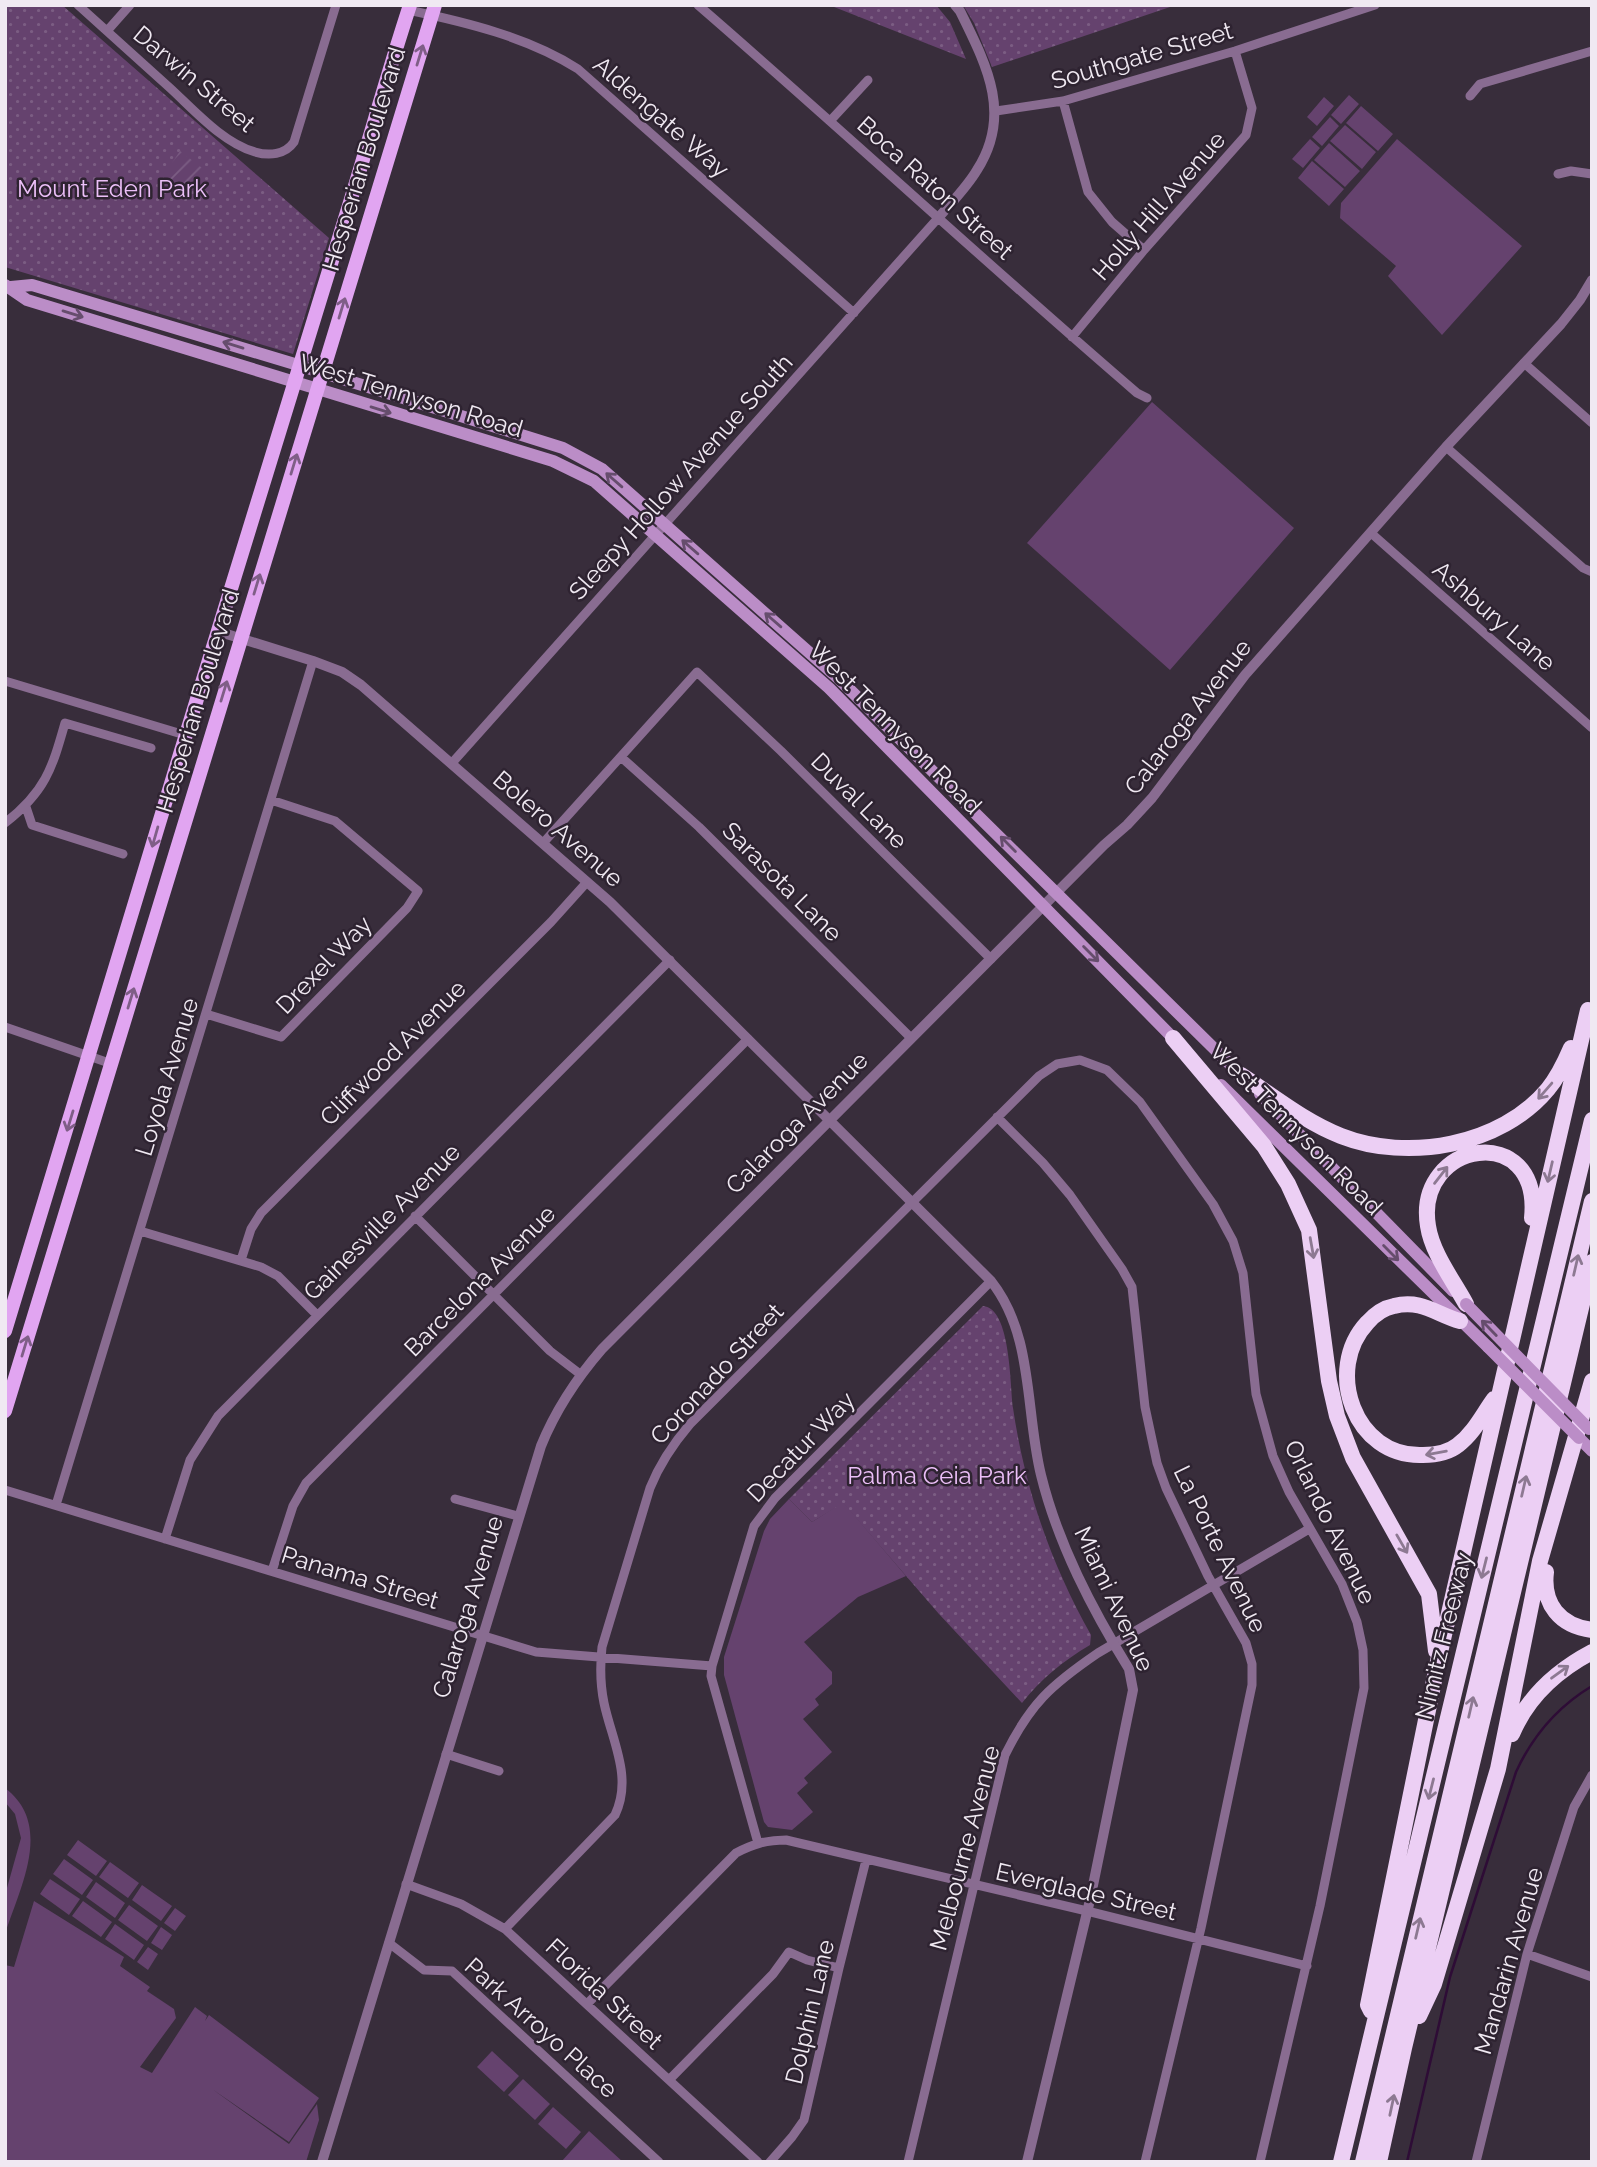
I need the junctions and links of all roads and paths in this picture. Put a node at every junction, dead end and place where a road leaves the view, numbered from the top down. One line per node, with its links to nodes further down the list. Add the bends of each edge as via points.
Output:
1 (78, 5): 9 (street, Darwin Street)
2 (131, 5): 9 (street)
3 (335, 5): 9 (street, Darwin Street, via 294,142 285,151 271,154 241,146 213,126)
4 (698, 5): 16 (street, Boca Raton Street)
5 (955, 5): 15 (street, via 984,60)
6 (1375, 5): 10 (street, Southgate Street)
7 (409, 7): 8 (street, Aldengate Way); 26 (main road, Hesperian Boulevard)
8 (433, 10): 23 (street, Aldengate Way, via 529,44 578,69); 27 (main road, Hesperian Boulevard, one-way to 8)
9 (107, 31)
10 (1235, 51): 14 (street, Southgate Street); 20 (street, Holly Hill Avenue, via 1252,108 1246,135)
11 (1592, 51): 13 (street, via 1480,84)
12 (868, 80): 16 (street)
13 (1470, 96)
14 (1062, 101): 15 (street, Southgate Street); 20 (street, via 1088,192 1112,222)
15 (996, 111): 19 (street, via 978,170)
16 (831, 120): 19 (street, Boca Raton Street)
17 (1558, 174): 18 (street)
18 (1592, 174)
19 (939, 217): 23 (street, Sleepy Hollow Avenue South); 24 (street, Boca Raton Street)
20 (1144, 250): 24 (street, Holly Hill Avenue)
21 (1592, 280): 25 (street, Calaroga Avenue, via 1568,316)
22 (8, 286): 26 (main road, West Tennyson Road, one-way to 22, via 32,285); 28 (main road, West Tennyson Road, one-way to 28, via 27,300)
23 (854, 313): 33 (street, Sleepy Hollow Avenue South)
24 (1072, 337): 30 (street, Boca Raton Street)
25 (1524, 363): 31 (street); 32 (street, Calaroga Avenue)
26 (298, 365): 27 (main road, West Tennyson Road); 28 (main road, Hesperian Boulevard)
27 (321, 373): 29 (main road, Hesperian Boulevard); 33 (main road, West Tennyson Road, one-way to 27, via 602,469 562,448)
28 (293, 382): 29 (main road, West Tennyson Road); 37 (main road, Hesperian Boulevard)
29 (316, 389): 35 (main road, West Tennyson Road, one-way to 35, via 553,461 594,481); 38 (main road, Hesperian Boulevard, one-way to 29)
30 (1147, 398)
31 (1592, 423)
32 (1446, 447): 34 (street, Calaroga Avenue); 36 (street)
33 (665, 525): 35 (street, Sleepy Hollow Avenue South); 52 (main road, West Tennyson Road, one-way to 33, via 838,678)
34 (1371, 533): 41 (street, Ashbury Lane); 52 (street, Calaroga Avenue, via 1245,675 1152,798)
35 (656, 535): 45 (street, Sleepy Hollow Avenue South); 53 (main road, West Tennyson Road, via 829,688)
36 (1592, 572)
37 (217, 631): 38 (street, Bolero Avenue); 42 (main road, Hesperian Boulevard)
38 (240, 638): 39 (street, Bolero Avenue); 63 (main road, Hesperian Boulevard, one-way to 38)
39 (313, 661): 45 (street, Bolero Avenue, via 361,685); 46 (street, Loyola Avenue)
40 (5, 681): 42 (street)
41 (1592, 728)
42 (185, 735): 62 (main road, Hesperian Boulevard, one-way to 62)
43 (151, 748): 47 (street, via 65,723 52,770)
44 (621, 757): 49 (street); 54 (street, Duval Lane, via 697,672); 59 (street, Sarasota Lane, via 699,827)
45 (452, 764): 49 (street, Bolero Avenue)
46 (271, 800): 57 (street, Loyola Avenue); 57 (street, Drexel Way, via 335,821 418,891 407,908 281,1037)
47 (26, 807): 48 (street); 50 (street, via 32,825)
48 (5, 823)
49 (544, 842): 51 (street, Bolero Avenue)
50 (123, 854)
51 (587, 882): 55 (street, Bolero Avenue); 73 (street, Cliffwood Avenue, via 261,1213)
52 (1056, 892): 53 (street, Calaroga Avenue); 65 (main road, West Tennyson Road)
53 (1043, 906): 54 (street, Calaroga Avenue); 60 (main road, West Tennyson Road, one-way to 60)
54 (991, 959): 59 (street, Calaroga Avenue)
55 (670, 961): 61 (street, Bolero Avenue); 71 (street, Gainesville Avenue)
56 (1590, 1003): 65 (highway, one-way to 65, via 1562,1070 1536,1102 1502,1125 1451,1143 1396,1148 1343,1137 1310,1122); 76 (highway, one-way to 76)
57 (206, 1014): 72 (street, Loyola Avenue)
58 (5, 1027): 62 (street)
59 (911, 1038): 67 (street, Calaroga Avenue)
60 (1173, 1038): 80 (main road, West Tennyson Road, one-way to 80); 103 (highway, one-way to 103, via 1264,1146 1309,1230 1337,1416 1353,1458 1429,1594)
61 (748, 1039): 67 (street, Bolero Avenue); 77 (street, Barcelona Avenue)
62 (90, 1056): 63 (street); 81 (main road, Hesperian Boulevard, one-way to 81)
63 (112, 1063): 86 (main road, Hesperian Boulevard, one-way to 63)
64 (1057, 1064): 66 (street, Coronado Street); 94 (street, Orlando Avenue, via 1080,1060 1094,1064 1124,1085 1213,1204 1233,1241 1243,1273 1262,1423 1289,1492)
65 (1241, 1075): 78 (main road, West Tennyson Road)
66 (997, 1117): 70 (street, Coronado Street); 97 (street, La Porte Avenue, via 1070,1195 1132,1287 1145,1407 1157,1463)
67 (830, 1120): 70 (street, Miami Avenue); 82 (street, Calaroga Avenue)
68 (1592, 1120): 117 (highway, Nimitz Freeway, one-way to 117)
69 (1592, 1201): 136 (highway, one-way to 69)
70 (912, 1202): 75 (street, Miami Avenue); 102 (street, Coronado Street, via 673,1444 650,1488)
71 (415, 1216): 77 (street); 79 (street, Gainesville Avenue)
72 (139, 1231): 73 (street); 91 (street, Loyola Avenue)
73 (241, 1260): 79 (street, via 278,1276)
74 (1592, 1262): 124 (highway)
75 (991, 1281): 100 (street, Miami Avenue, via 1012,1313 1019,1334 1041,1476 1058,1530); 104 (street, Decatur Way, via 763,1511 748,1542)
76 (1525, 1283): 78 (highway, one-way to 76, via 1433,1243 1426,1214 1433,1184 1453,1161 1465,1156 1494,1153 1507,1157 1528,1177 1534,1202); 84 (highway)
77 (493, 1295): 82 (street); 96 (street, Barcelona Avenue, via 306,1483 293,1506)
78 (1466, 1304): 87 (main road, West Tennyson Road, one-way to 78, bridge)
79 (317, 1314): 95 (street, Gainesville Avenue, via 211,1425 190,1460)
80 (1460, 1321): 84 (highway, one-way to 80, via 1466,1438 1456,1447 1432,1455 1414,1456 1388,1447 1353,1412 1346,1362 1357,1334 1376,1313 1417,1305); 87 (main road, West Tennyson Road, bridge)
81 (5, 1331)
82 (580, 1374): 93 (street, Calaroga Avenue, via 550,1425)
83 (1592, 1381): 87 (highway)
84 (1499, 1391): 103 (highway)
85 (1592, 1392): 87 (highway)
86 (5, 1411)
87 (1585, 1430): 88 (main road, West Tennyson Road); 92 (highway)
88 (1592, 1451)
89 (5, 1490): 91 (street, Panama Street)
90 (455, 1499): 93 (street)
91 (56, 1505): 95 (street, Panama Street)
92 (1552, 1513): 98 (highway, via 1545,1581 1548,1601 1565,1622); 106 (highway)
93 (518, 1516): 99 (street, Calaroga Avenue)
94 (1309, 1528): 97 (street, Melbourne Avenue); 119 (street, Orlando Avenue, via 1350,1602 1363,1650 1364,1688)
95 (165, 1539): 96 (street, Panama Street)
96 (272, 1572): 99 (street, Panama Street)
97 (1213, 1585): 100 (street, Melbourne Avenue); 115 (street, La Porte Avenue, via 1246,1643 1252,1685)
98 (1592, 1630)
99 (483, 1636): 102 (street, Panama Street, via 536,1652); 105 (street, Calaroga Avenue)
100 (1114, 1644): 112 (street, Melbourne Avenue, via 1051,1687 1019,1727 1005,1755); 113 (street, Miami Avenue, via 1129,1669 1133,1690)
101 (1592, 1652): 106 (highway, one-way to 101, via 1529,1702 1554,1676)
102 (601, 1658): 104 (street, Panama Street); 114 (street, Coronado Street, via 603,1699 624,1786 622,1800 615,1815)
103 (1438, 1661): 123 (highway, via 1368,2005)
104 (712, 1666): 109 (street, Decatur Way)
105 (446, 1754): 107 (street); 111 (street, Calaroga Avenue)
106 (1498, 1769): 124 (highway, via 1434,1984)
107 (499, 1771)
108 (1592, 1775): 118 (street, Mandarin Avenue, via 1574,1807)
109 (758, 1843): 110 (street, Everglade Street, via 786,1840); 122 (street, Everglade Street, via 736,1853)
110 (866, 1860): 112 (street, Everglade Street); 120 (street, Dolphin Lane)
111 (406, 1884): 114 (street, Florida Street, via 461,1904); 116 (street, Calaroga Avenue)
112 (973, 1885): 113 (street, Everglade Street); 130 (street, Melbourne Avenue)
113 (1087, 1911): 115 (street, Everglade Street); 131 (street, Miami Avenue)
114 (505, 1929): 122 (street, Florida Street)
115 (1199, 1939): 119 (street, Everglade Street); 132 (street, La Porte Avenue)
116 (388, 1943): 126 (street, Calaroga Avenue); 127 (street, Park Arroyo Place, via 424,1970 452,1971)
117 (1391, 1951): 123 (highway, Nimitz Freeway); 135 (highway, via 1398,1966)
118 (1527, 1954): 121 (street); 138 (street, Mandarin Avenue)
119 (1307, 1966): 133 (street, Orlando Avenue)
120 (839, 1968): 125 (street, via 789,1952); 129 (street, Dolphin Lane, via 804,2120)
121 (1592, 1977)
122 (587, 2004): 125 (street, Florida Street)
123 (1375, 2019): 134 (highway, Nimitz Freeway)
124 (1404, 2048): 137 (highway, one-way to 124)
125 (669, 2080): 128 (street, Florida Street)
126 (322, 2162)
127 (659, 2162)
128 (758, 2162)
129 (770, 2162)
130 (908, 2162)
131 (1027, 2162)
132 (1145, 2162)
133 (1260, 2162)
134 (1341, 2162)
135 (1352, 2162)
136 (1363, 2162)
137 (1380, 2162)
138 (1476, 2162)

